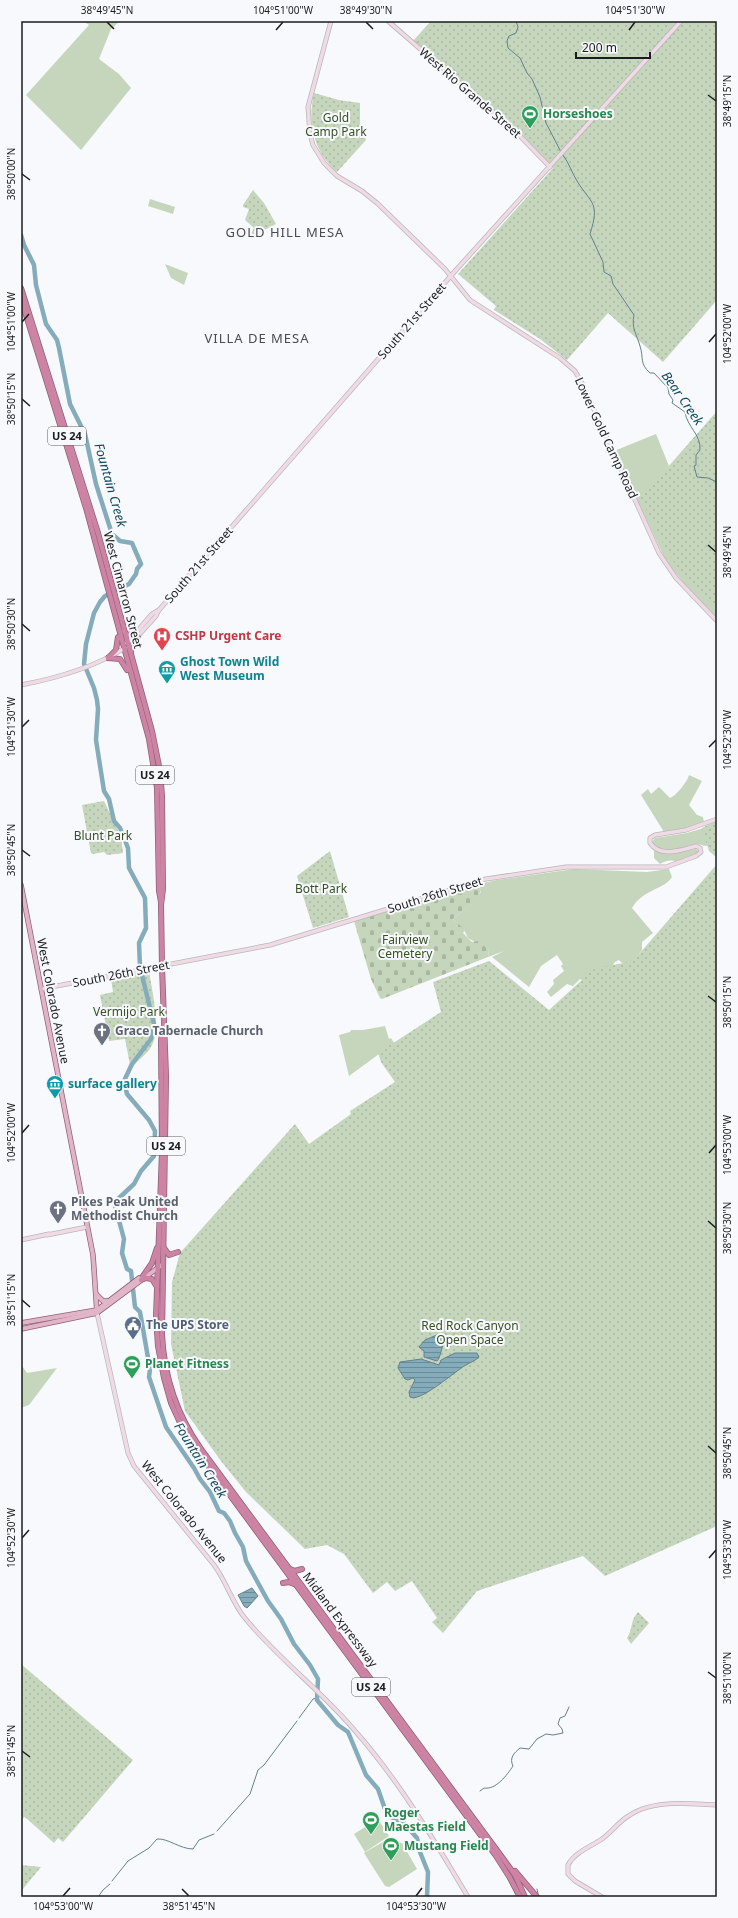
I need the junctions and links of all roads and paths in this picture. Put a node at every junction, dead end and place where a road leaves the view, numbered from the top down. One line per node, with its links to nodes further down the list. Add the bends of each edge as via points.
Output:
1 (331, 21): 5 (street, Lower Gold Camp Road, via 309,100 308,125 313,145 330,170 369,195)
2 (388, 21): 4 (street, West Rio Grande Street, via 518,134)
3 (681, 21): 4 (street, South 21st Street)
4 (550, 168): 5 (street, South 21st Street)
5 (451, 276): 12 (street, Lower Gold Camp Road, via 474,302 560,358 575,371 659,553 676,578); 15 (street, South 21st Street)
6 (21, 288): 10 (highway, West Cimarron Street / US 24, via 89,504)
7 (21, 300): 9 (highway, West Cimarron Street / US 24)
8 (21, 304): 9 (highway)
9 (26, 317): 10 (highway, West Cimarron Street / US 24)
10 (110, 587): 11 (highway, West Cimarron Street / US 24)
11 (114, 601): 13 (highway, West Cimarron Street / US 24); 14 (highway, West Cimarron Street / US 24)
12 (717, 621)
13 (117, 623): 16 (highway, West Cimarron Street / US 24); 17 (highway, via 118,643 116,650)
14 (122, 628): 15 (highway, via 127,635); 16 (highway, West Cimarron Street / US 24)
15 (137, 634): 16 (street, South 21st Street); 18 (highway, via 131,647)
16 (126, 646): 17 (street, South 21st Street); 18 (highway, West Cimarron Street / US 24); 19 (highway, West Cimarron Street / US 24)
17 (108, 658): 19 (highway, via 122,660); 20 (street, South 21st Street, via 53,678)
18 (135, 671): 23 (highway, West Cimarron Street / US 24, via 160,771 163,889)
19 (132, 680): 23 (highway, West Cimarron Street / US 24, via 149,739 155,773)
20 (21, 684)
21 (717, 819): 24 (street, South 26th Street, via 686,830 650,838 651,845 664,851 677,851 696,846 700,848 701,852 696,856 666,867 566,867 486,879 270,945)
22 (21, 886): 25 (main road, West Colorado Avenue)
23 (161, 905): 24 (highway, West Cimarron Street / US 24)
24 (162, 966): 25 (street, South 26th Street); 26 (highway, West Cimarron Street / US 24)
25 (41, 989): 27 (main road, West Colorado Avenue)
26 (163, 1028): 28 (highway, West Cimarron Street / US 24); 30 (highway, West Cimarron Street / US 24, via 166,1084)
27 (87, 1227): 29 (street); 35 (main road, West Colorado Avenue, via 93,1255)
28 (160, 1239): 32 (highway, West Cimarron Street / US 24); 33 (highway, via 154,1260)
29 (21, 1240)
30 (164, 1244): 31 (highway, via 169,1255); 32 (highway, West Cimarron Street / US 24)
31 (178, 1252)
32 (160, 1265): 33 (main road); 37 (highway, West Cimarron Street / US 24); 41 (highway, West Cimarron Street / US 24)
33 (140, 1280): 34 (main road); 37 (highway, via 151,1279 156,1284)
34 (129, 1288): 36 (main road); 38 (main road)
35 (96, 1294): 36 (main road, via 103,1301); 38 (main road, West Colorado Avenue)
36 (109, 1301): 38 (main road)
37 (158, 1306): 41 (highway, West Cimarron Street / US 24, via 158,1338)
38 (97, 1311): 39 (main road); 40 (main road); 49 (street, West Colorado Avenue, via 128,1453 134,1466 220,1573 243,1616 322,1695 368,1747 434,1840)
39 (21, 1323)
40 (21, 1329)
41 (164, 1369): 42 (highway, Midland Expressway / US 24, via 171,1403 191,1442)
42 (287, 1569): 43 (highway, Midland Expressway / US 24); 43 (highway, via 302,1569); 44 (highway, Midland Expressway / US 24)
43 (295, 1576): 45 (highway, Midland Expressway / US 24)
44 (289, 1577): 45 (highway, Midland Expressway / US 24); 45 (highway, via 283,1583)
45 (298, 1584): 47 (highway, Midland Expressway / US 24)
46 (717, 1805): 53 (street, via 683,1803 646,1808 629,1815 606,1836 574,1856 567,1867 568,1874)
47 (463, 1807): 48 (highway, Midland Expressway / US 24); 50 (highway, Midland Expressway / US 24, via 504,1867)
48 (489, 1838): 51 (highway, Midland Expressway / US 24, via 514,1875); 52 (highway)
49 (468, 1897)
50 (520, 1897)
51 (525, 1897)
52 (537, 1897)
53 (602, 1897)

